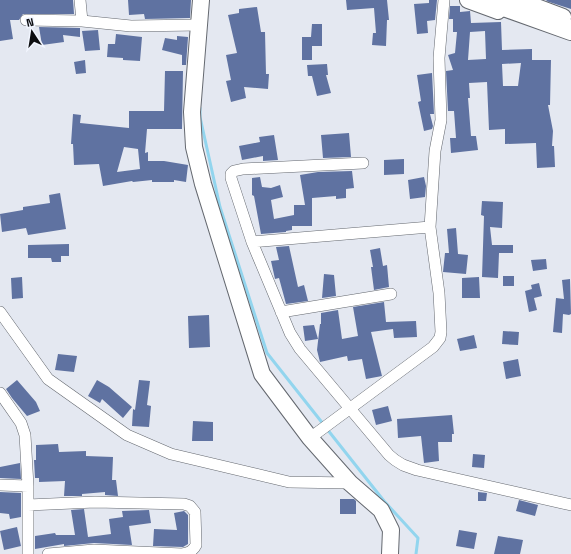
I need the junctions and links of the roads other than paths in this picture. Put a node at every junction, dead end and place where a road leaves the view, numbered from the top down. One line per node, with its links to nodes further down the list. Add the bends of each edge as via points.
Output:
1 (80, 0): 9 (street)
2 (201, 0): 10 (street)
3 (444, 0): 14 (street, via 439,58 441,120 435,151)
4 (468, 0): 12 (street)
5 (487, 0): 11 (highway)
6 (518, 0): 8 (street)
7 (26, 20): 9 (street)
8 (571, 20)
9 (82, 21): 10 (street, via 130,26)
10 (199, 25): 21 (street, via 192,112 194,147 203,184 262,374)
11 (571, 30)
12 (571, 38)
13 (363, 163): 15 (street, via 234,171 231,178)
14 (430, 226): 15 (street); 20 (street, via 440,293 440,338 433,348)
15 (252, 242): 18 (street)
16 (391, 294): 18 (street)
17 (0, 312): 22 (street, via 48,379 127,435 171,454 289,482)
18 (281, 312): 20 (street, via 300,349)
19 (0, 393): 24 (street, via 24,429)
20 (350, 409): 21 (street); 26 (street, via 388,455 403,465)
21 (315, 435): 22 (street)
22 (350, 483): 29 (street, via 381,510 390,530)
23 (0, 485): 24 (street)
24 (28, 486): 25 (street)
25 (28, 505): 27 (street); 28 (street, via 95,502 184,504 195,512 196,545 189,553 94,550)
26 (571, 505)
27 (28, 554)
28 (48, 554)
29 (390, 554)

